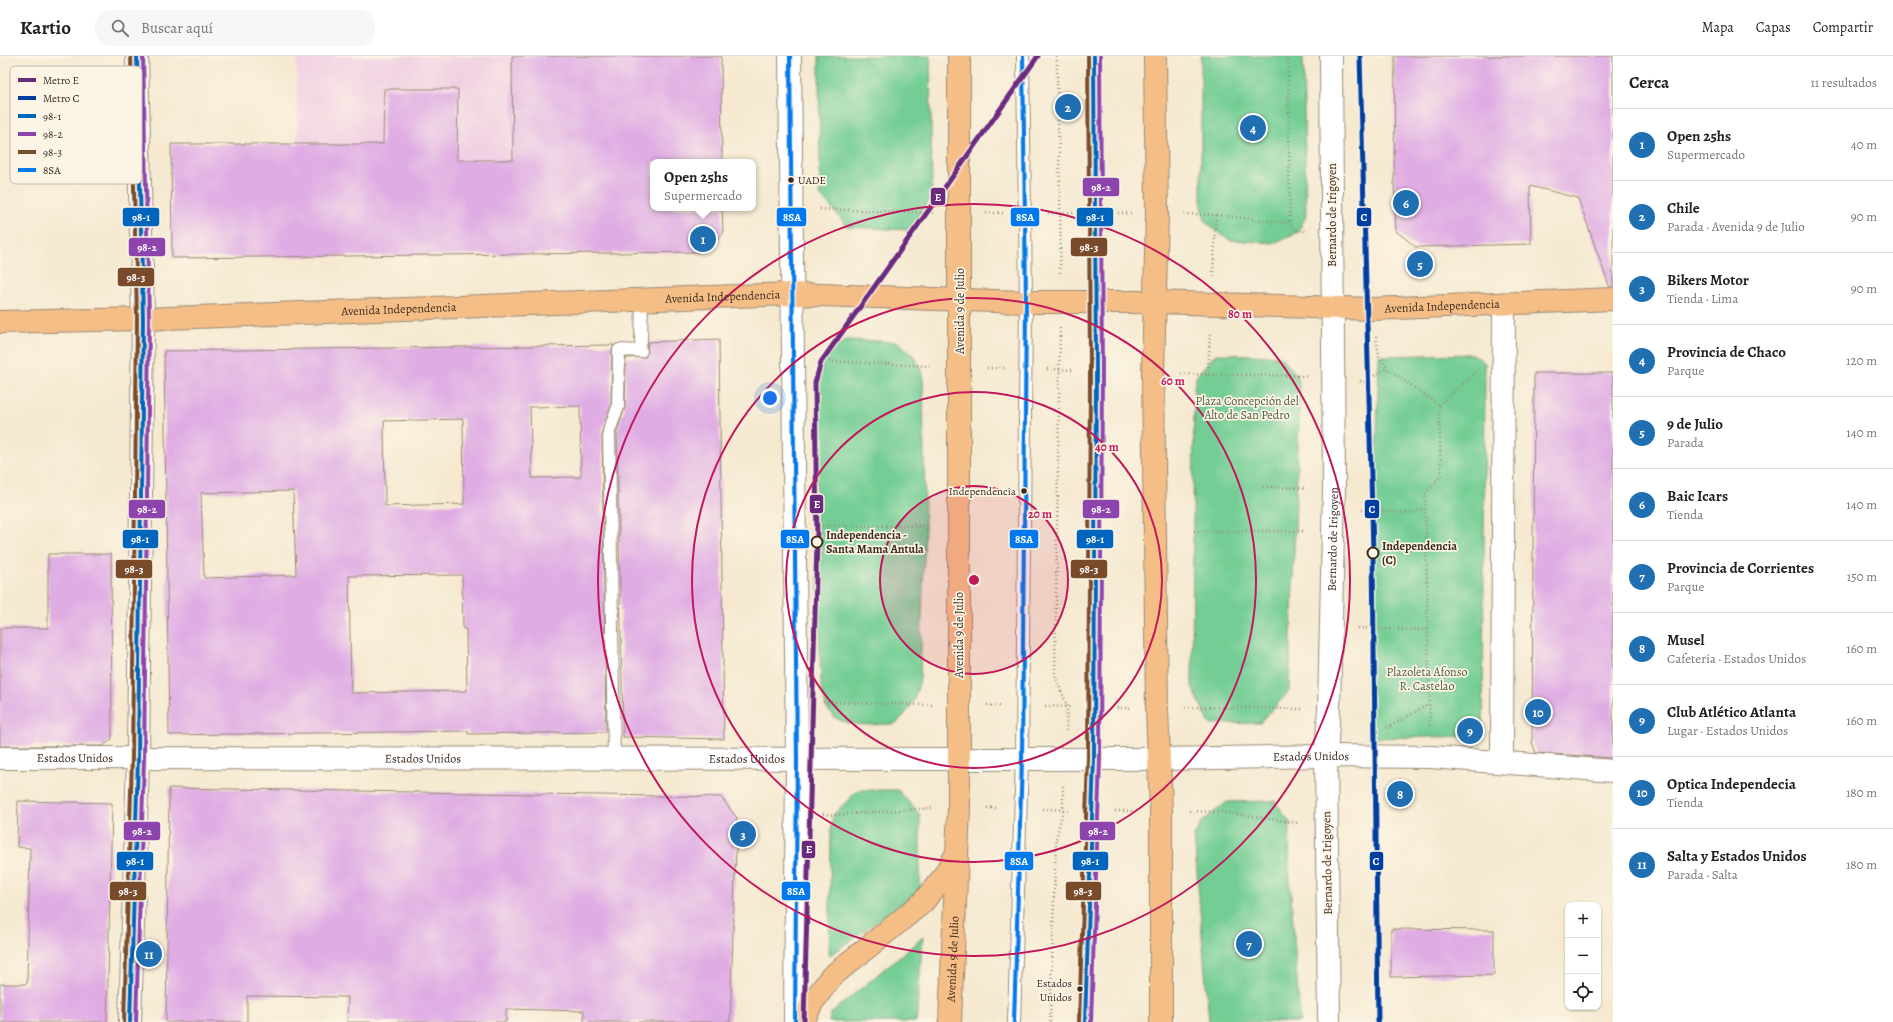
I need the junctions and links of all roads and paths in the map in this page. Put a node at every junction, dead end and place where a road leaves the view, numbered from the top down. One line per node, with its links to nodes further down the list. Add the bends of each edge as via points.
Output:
1 (137, 56): 10 (street)
2 (790, 56): 12 (street)
3 (959, 56): 17 (main road, Avenida 9 de Julio)
4 (1023, 56): 13 (lane)
5 (1057, 56): 14 (path, via 1057,136)
6 (1094, 56): 15 (lane)
7 (1155, 56): 16 (main road)
8 (1288, 56): 18 (path)
9 (1331, 56): 19 (street, Bernardo de Irigoyen)
10 (137, 66)
11 (140, 184): 31 (street)
12 (791, 210): 17 (path, via 831,208); 20 (street)
13 (1025, 213): 14 (path); 17 (path); 25 (lane)
14 (1061, 213): 15 (path); 26 (path)
15 (1095, 213): 16 (path); 24 (lane)
16 (1157, 213): 18 (path, via 1216,215); 27 (main road)
17 (960, 214): 22 (main road, Avenida 9 de Julio)
18 (1290, 223): 19 (path, via 1294,230)
19 (1332, 235): 29 (street, Bernardo de Irigoyen)
20 (791, 294): 21 (main road, Avenida Independencia); 22 (main road, Avenida Independencia); 44 (street)
21 (642, 299): 31 (main road, Avenida Independencia); 55 (lane, via 641,346 619,350 618,407 609,431)
22 (960, 299): 25 (main road, Avenida Independencia); 45 (main road, Avenida 9 de Julio)
23 (1613, 299): 28 (main road, Avenida Independencia)
24 (1096, 301): 26 (main road, Avenida Independencia); 27 (main road, Avenida Independencia); 48 (lane)
25 (1026, 302): 26 (main road, Avenida Independencia); 46 (lane)
26 (1060, 302): 47 (path, via 1055,674)
27 (1155, 302): 29 (main road, Avenida Independencia); 49 (main road, via 1153,373)
28 (1504, 304): 30 (main road, Avenida Independencia); 33 (street)
29 (1333, 309): 30 (main road, Avenida Independencia); 36 (street, Bernardo de Irigoyen)
30 (1372, 310): 34 (path, via 1379,356 1387,368)
31 (143, 319): 32 (main road, Avenida Independencia); 54 (street)
32 (0, 322)
33 (1504, 362): 34 (path, via 1485,363); 62 (street)
34 (1440, 405): 37 (path, via 1441,475 1425,494)
35 (1263, 487): 36 (path)
36 (1333, 498): 37 (path, via 1411,513); 41 (street, Bernardo de Irigoyen)
37 (1425, 509): 43 (path)
38 (816, 526): 39 (path)
39 (925, 526)
40 (1194, 530): 41 (path)
41 (1333, 532): 42 (street, Bernardo de Irigoyen)
42 (1331, 628): 43 (path); 50 (street, Bernardo de Irigoyen)
43 (1427, 630): 52 (path)
44 (796, 700): 45 (path); 57 (street)
45 (959, 705): 46 (path); 58 (main road, Avenida 9 de Julio)
46 (1023, 706): 47 (path); 59 (lane)
47 (1067, 706): 48 (path); 60 (path)
48 (1093, 708): 49 (path); 56 (lane)
49 (1157, 708): 50 (path); 61 (main road)
50 (1329, 709): 51 (street, Bernardo de Irigoyen)
51 (1326, 756): 52 (street, Estados Unidos); 61 (street, Estados Unidos); 70 (street, Bernardo de Irigoyen)
52 (1431, 757): 62 (street, Estados Unidos)
53 (0, 758): 54 (street, Estados Unidos)
54 (138, 758): 55 (street, Estados Unidos); 72 (street)
55 (614, 758): 57 (street, Estados Unidos)
56 (1094, 758): 60 (street, Estados Unidos); 61 (street, Estados Unidos); 69 (lane)
57 (797, 759): 58 (street, Estados Unidos); 68 (street)
58 (959, 759): 59 (street, Estados Unidos); 64 (main road, Avenida 9 de Julio)
59 (1022, 759): 60 (street, Estados Unidos); 65 (lane)
60 (1064, 759): 66 (path)
61 (1159, 759): 67 (main road)
62 (1502, 762): 63 (street, Estados Unidos)
63 (1613, 771)
64 (959, 807): 65 (path); 68 (path, via 833,815); 71 (main road, Avenida 9 de Julio)
65 (1020, 809): 66 (path); 76 (lane)
66 (1063, 810): 69 (path); 77 (path, via 1056,839)
67 (1161, 810): 69 (path); 70 (path, via 1221,812 1290,823); 79 (main road)
68 (797, 811): 73 (street)
69 (1092, 811): 78 (lane)
70 (1327, 824): 80 (street, Bernardo de Irigoyen)
71 (957, 854): 74 (main road, via 922,903 831,977 812,1003); 75 (main road, Avenida 9 de Julio)
72 (130, 1022)
73 (795, 1022)
74 (803, 1022)
75 (950, 1022)
76 (1014, 1022)
77 (1050, 1022)
78 (1085, 1022)
79 (1161, 1022)
80 (1329, 1022)

